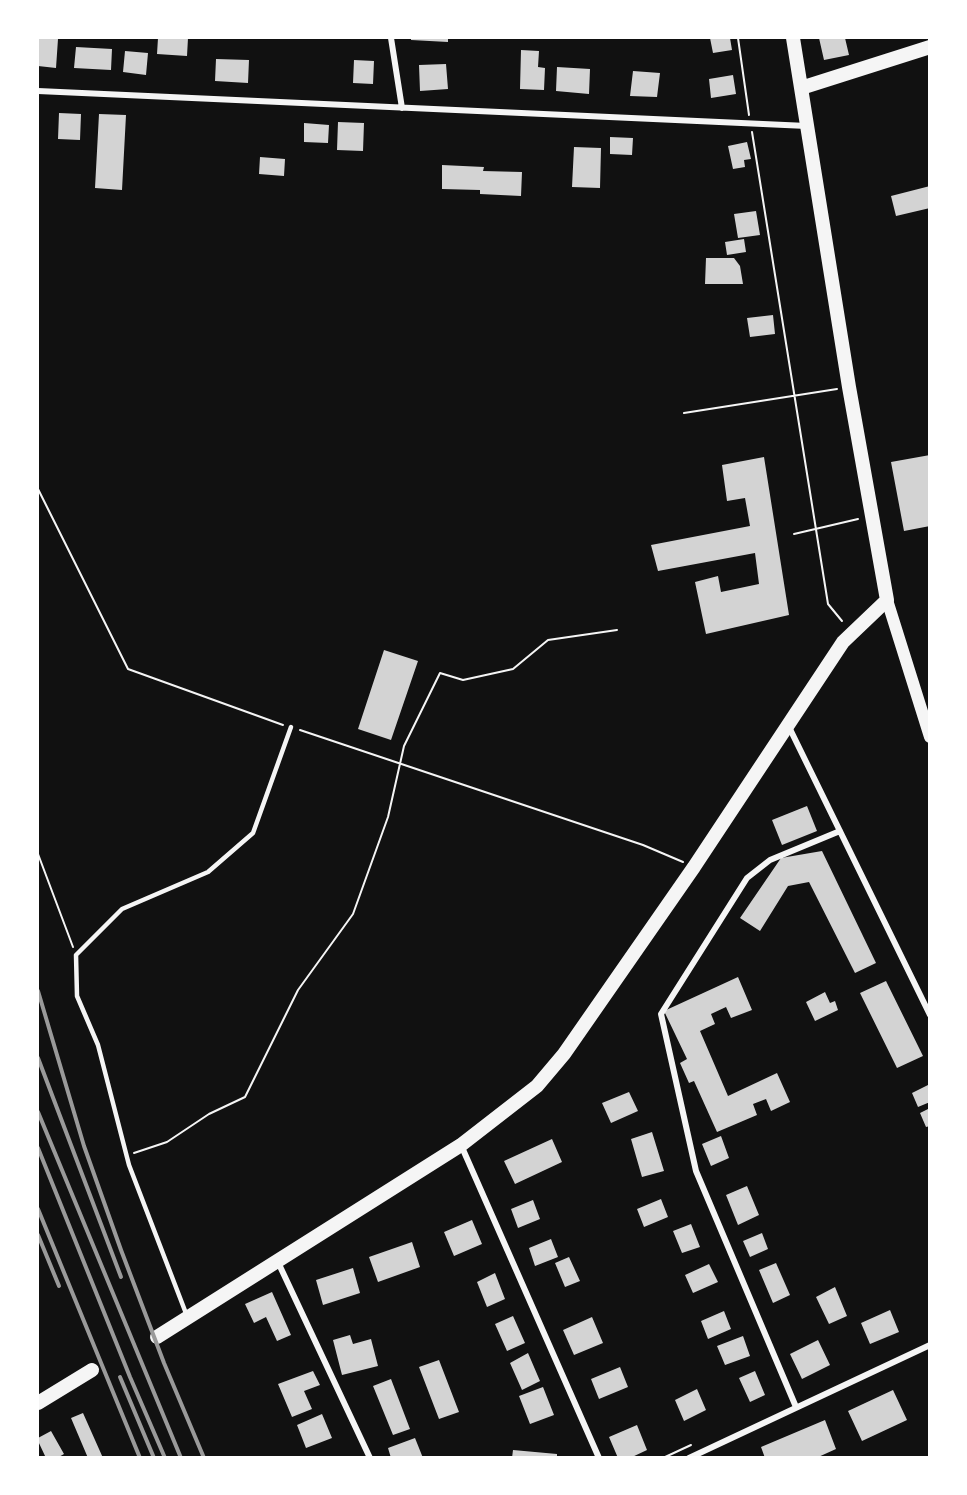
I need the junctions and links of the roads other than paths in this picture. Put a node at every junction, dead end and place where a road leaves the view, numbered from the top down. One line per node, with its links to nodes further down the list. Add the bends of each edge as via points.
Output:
1 (391, 38): 6 (street)
2 (793, 38): 4 (main road)
3 (930, 47): 4 (main road)
4 (801, 88): 7 (main road)
5 (38, 92): 6 (street)
6 (402, 108): 7 (street)
7 (807, 126): 8 (main road)
8 (887, 600): 9 (main road, via 843,642); 11 (main road)
9 (789, 727): 12 (street); 14 (main road, via 557,1062 537,1086)
10 (291, 728): 16 (lane, via 253,833 208,872 122,909 76,955 77,996 98,1045 126,1156)
11 (930, 737)
12 (840, 831): 13 (street); 21 (street, via 770,860 747,878 661,1014 696,1171)
13 (930, 1015)
14 (461, 1144): 15 (main road); 23 (street)
15 (277, 1259): 16 (main road); 22 (street)
16 (188, 1319): 17 (main road)
17 (157, 1337)
18 (930, 1345): 21 (street)
19 (92, 1370): 20 (main road)
20 (38, 1403)
21 (796, 1407): 24 (street)
22 (370, 1458)
23 (599, 1458)
24 (689, 1458)

